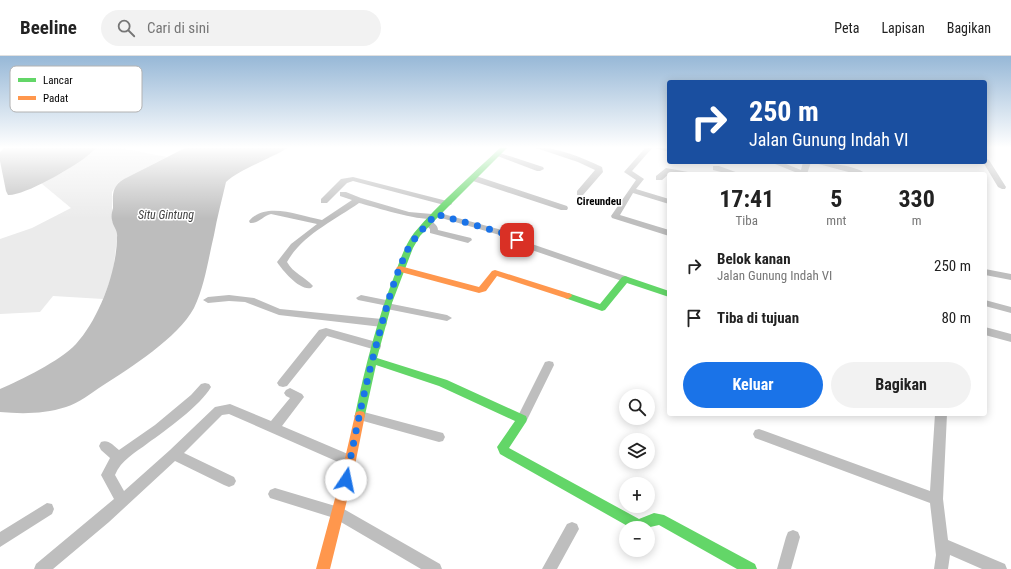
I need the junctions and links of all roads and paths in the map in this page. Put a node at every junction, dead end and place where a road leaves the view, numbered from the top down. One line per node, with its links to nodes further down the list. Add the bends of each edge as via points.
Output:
1 (481, 171): 6 (street)
2 (599, 171): 10 (street)
3 (629, 171): 9 (street, via 640,178)
4 (668, 171): 7 (street)
5 (992, 171): 8 (street)
6 (474, 178): 15 (street); 16 (street)
7 (659, 178)
8 (1002, 187)
9 (631, 190): 13 (street); 21 (street, via 615,216)
10 (580, 193)
11 (343, 194): 14 (street)
12 (324, 201): 15 (street, via 344,182 353,179)
13 (667, 201)
14 (355, 202): 17 (street); 20 (street); 22 (street, via 350,211 323,232)
15 (448, 204): 18 (street)
16 (564, 208)
17 (409, 214): 18 (street); 18 (street)
18 (431, 220): 23 (street, via 433,231); 24 (street, via 409,248); 27 (street, via 508,235 526,245)
19 (253, 221): 20 (street, via 262,214 271,212)
20 (324, 223): 22 (street)
21 (667, 232)
22 (311, 233): 28 (street, via 288,253 282,262 295,278)
23 (468, 240)
24 (400, 269): 27 (street, via 479,290 495,273 603,308); 32 (street)
25 (987, 272): 26 (street)
26 (1011, 277)
27 (625, 279): 29 (street)
28 (308, 286)
29 (667, 293)
30 (361, 298): 32 (street)
31 (208, 300): 36 (street, via 239,298 251,300 279,312)
32 (388, 304): 35 (street); 36 (street)
33 (987, 304): 34 (street)
34 (1011, 310)
35 (447, 318)
36 (382, 322): 39 (street)
37 (987, 332): 38 (street)
38 (1011, 338)
39 (376, 346): 40 (street); 46 (street, via 323,333 286,388 298,397)
40 (372, 360): 43 (street); 45 (street, via 443,383)
41 (549, 365): 45 (street)
42 (205, 387): 51 (street, via 196,398 159,429)
43 (360, 416): 48 (street); 52 (street)
44 (941, 416): 55 (street)
45 (522, 419): 67 (street, via 503,447 504,451 638,525 660,518)
46 (273, 428): 50 (street, via 230,409 220,410 193,433); 52 (street)
47 (759, 434): 55 (street)
48 (439, 437)
49 (105, 446): 51 (street)
50 (174, 454): 53 (street); 56 (street)
51 (118, 457): 56 (street, via 108,475)
52 (350, 461): 58 (street)
53 (229, 481)
54 (275, 494): 58 (street)
55 (936, 499): 62 (street)
56 (122, 500): 63 (street)
57 (47, 509): 61 (street)
58 (337, 513): 64 (street); 65 (street)
59 (572, 529): 66 (street)
60 (793, 537): 68 (street)
61 (0, 540)
62 (941, 544): 69 (street); 70 (street)
63 (41, 569)
64 (322, 569)
65 (435, 569)
66 (549, 569)
67 (750, 569)
68 (784, 569)
69 (941, 569)
70 (1000, 569)

